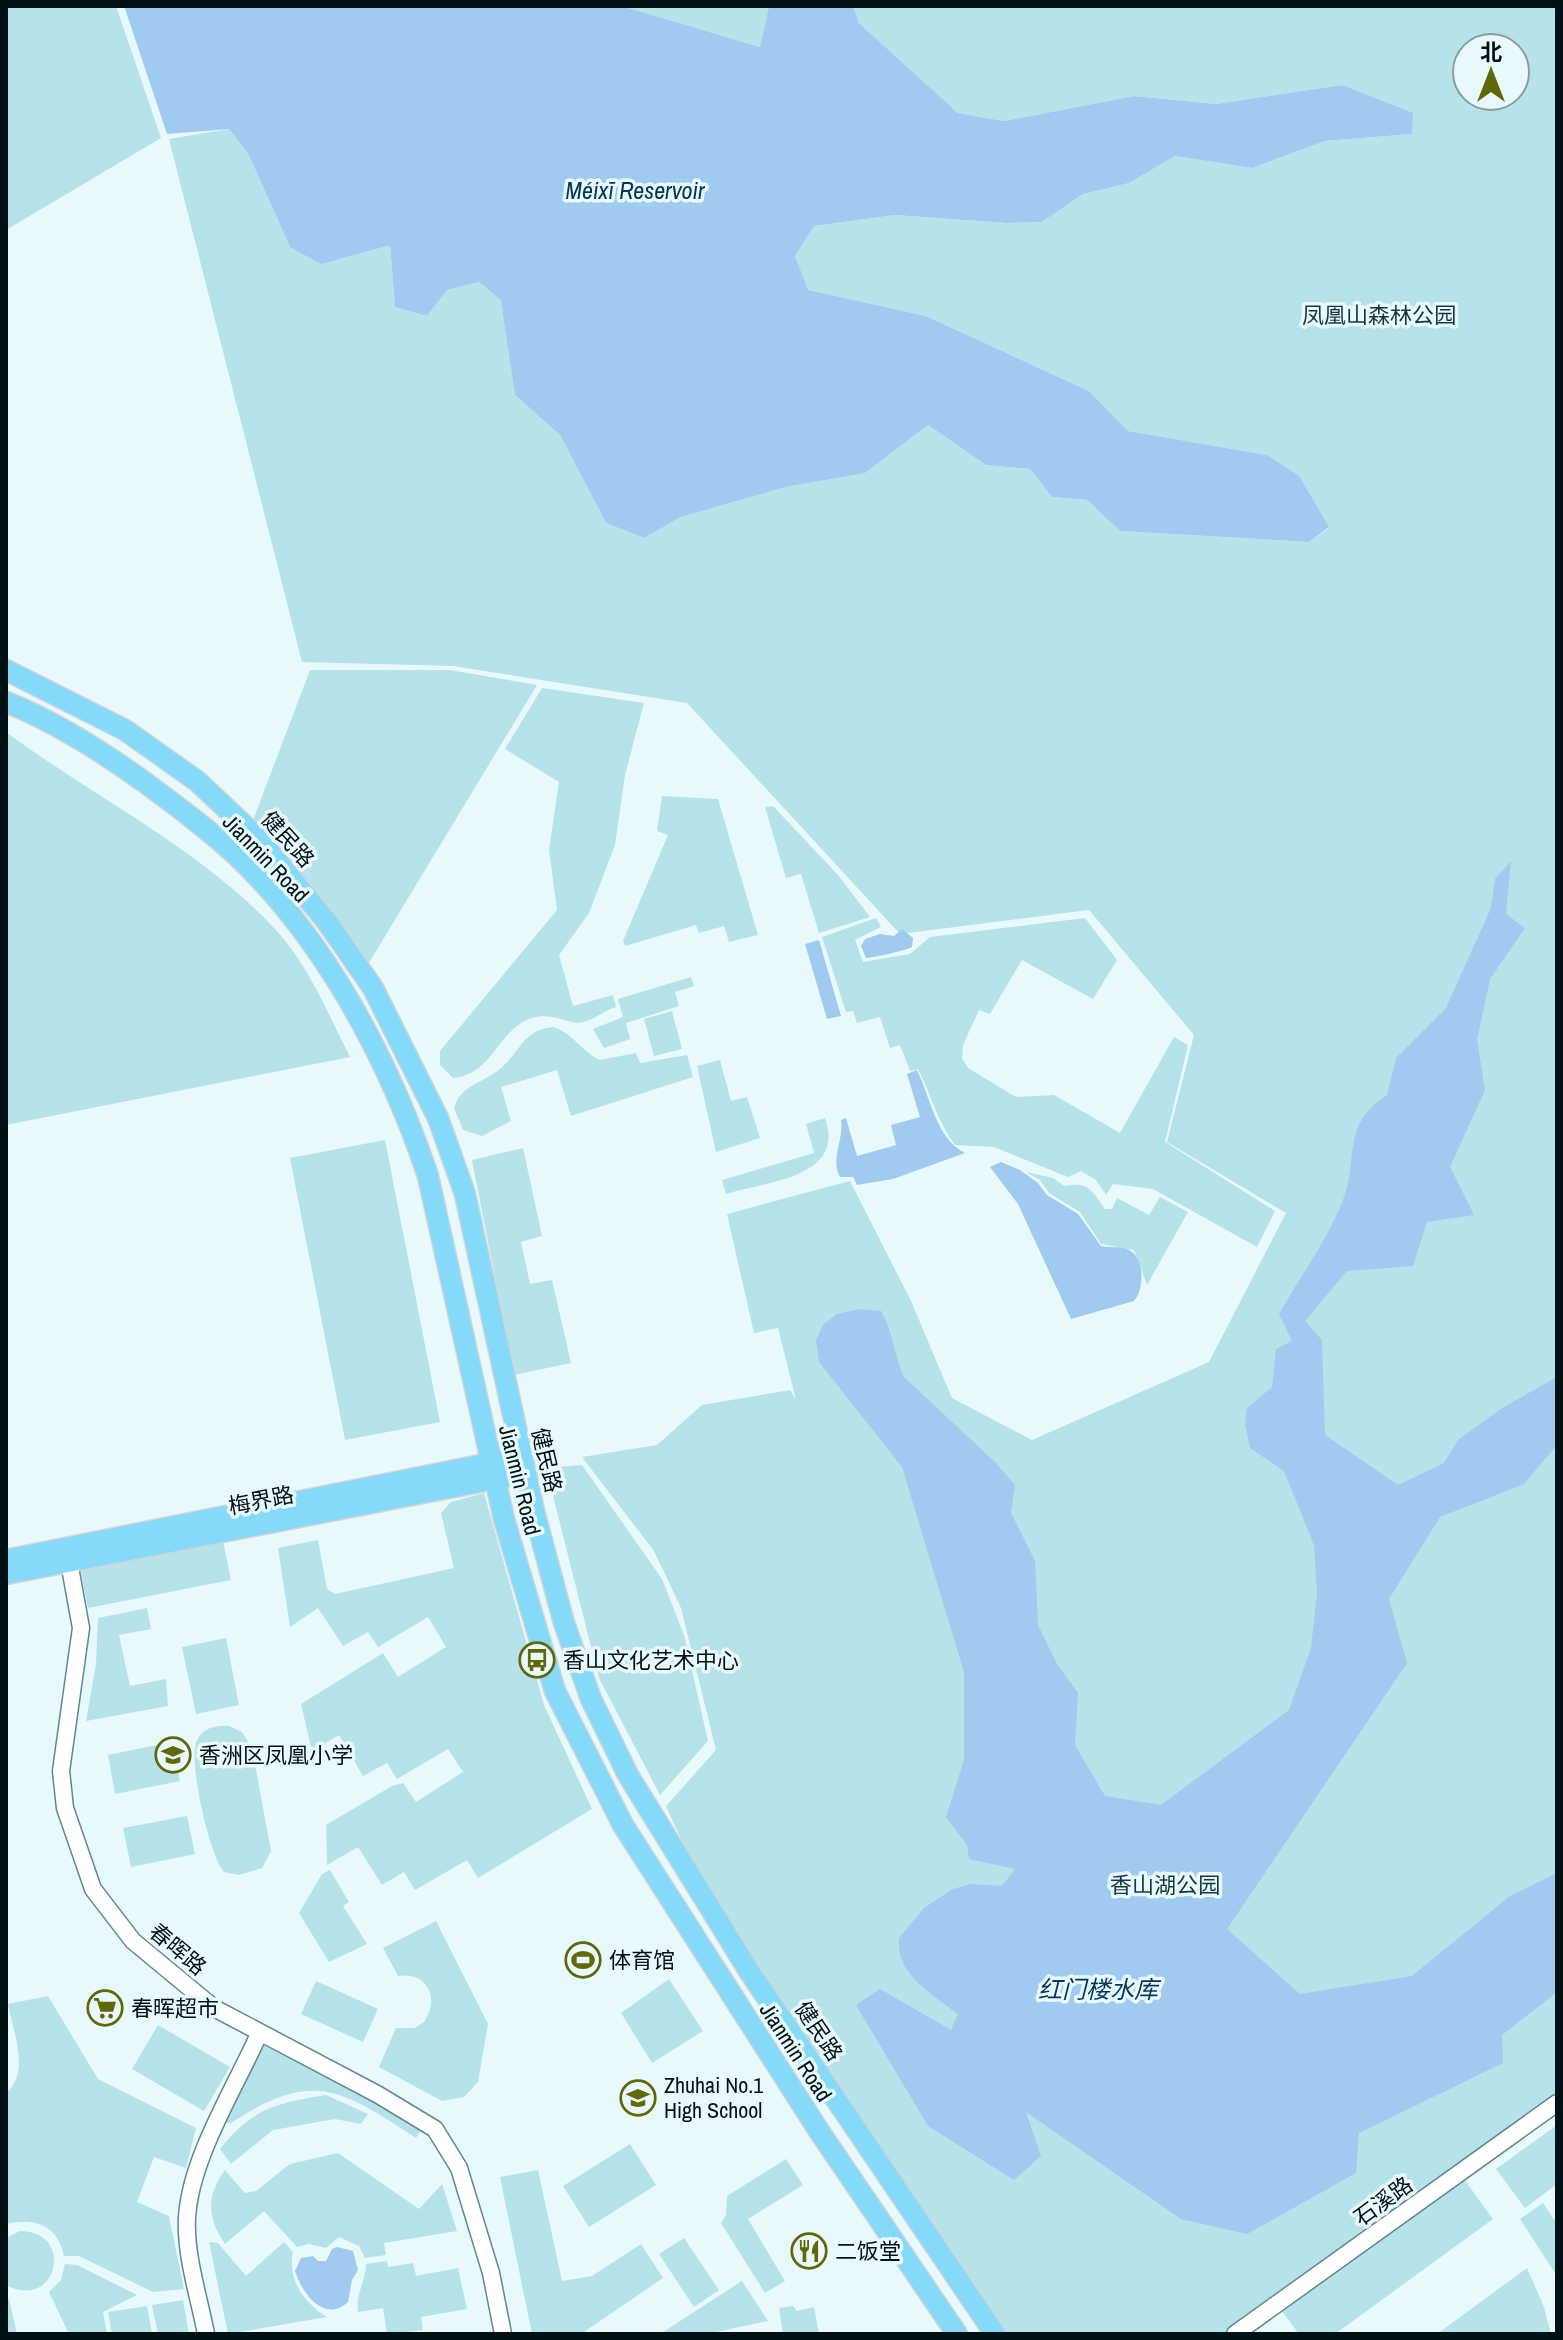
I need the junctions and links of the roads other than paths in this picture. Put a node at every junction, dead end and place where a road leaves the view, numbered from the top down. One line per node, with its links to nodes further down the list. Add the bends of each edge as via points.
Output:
1 (6, 670): 3 (main road, 健民路, via 125,730 197,781 260,840 373,988 438,1118 465,1194)
2 (6, 702): 4 (main road, Jianmin Road, via 118,763 219,840 279,902 351,1005 428,1176)
3 (523, 1465): 4 (main road); 13 (main road, 健民路, via 577,1666 628,1775 749,1971)
4 (493, 1470): 5 (main road); 6 (main road, 梅界路); 12 (main road, Jianmin Road, via 555,1691 609,1801 819,2131)
5 (6, 1560)
6 (69, 1562): 7 (main road, 梅界路); 8 (street, 春晖路, via 81,1628 61,1771 65,1808 82,1863 93,1889 133,1941 214,2008)
7 (6, 1574)
8 (259, 2034): 10 (street, via 203,2157 188,2206 187,2233); 11 (street, 春晖路, via 435,2129 459,2168 491,2273)
9 (1557, 2103): 14 (street, 石溪路)
10 (206, 2334)
11 (503, 2334)
12 (957, 2334)
13 (995, 2334)
14 (1235, 2334)

